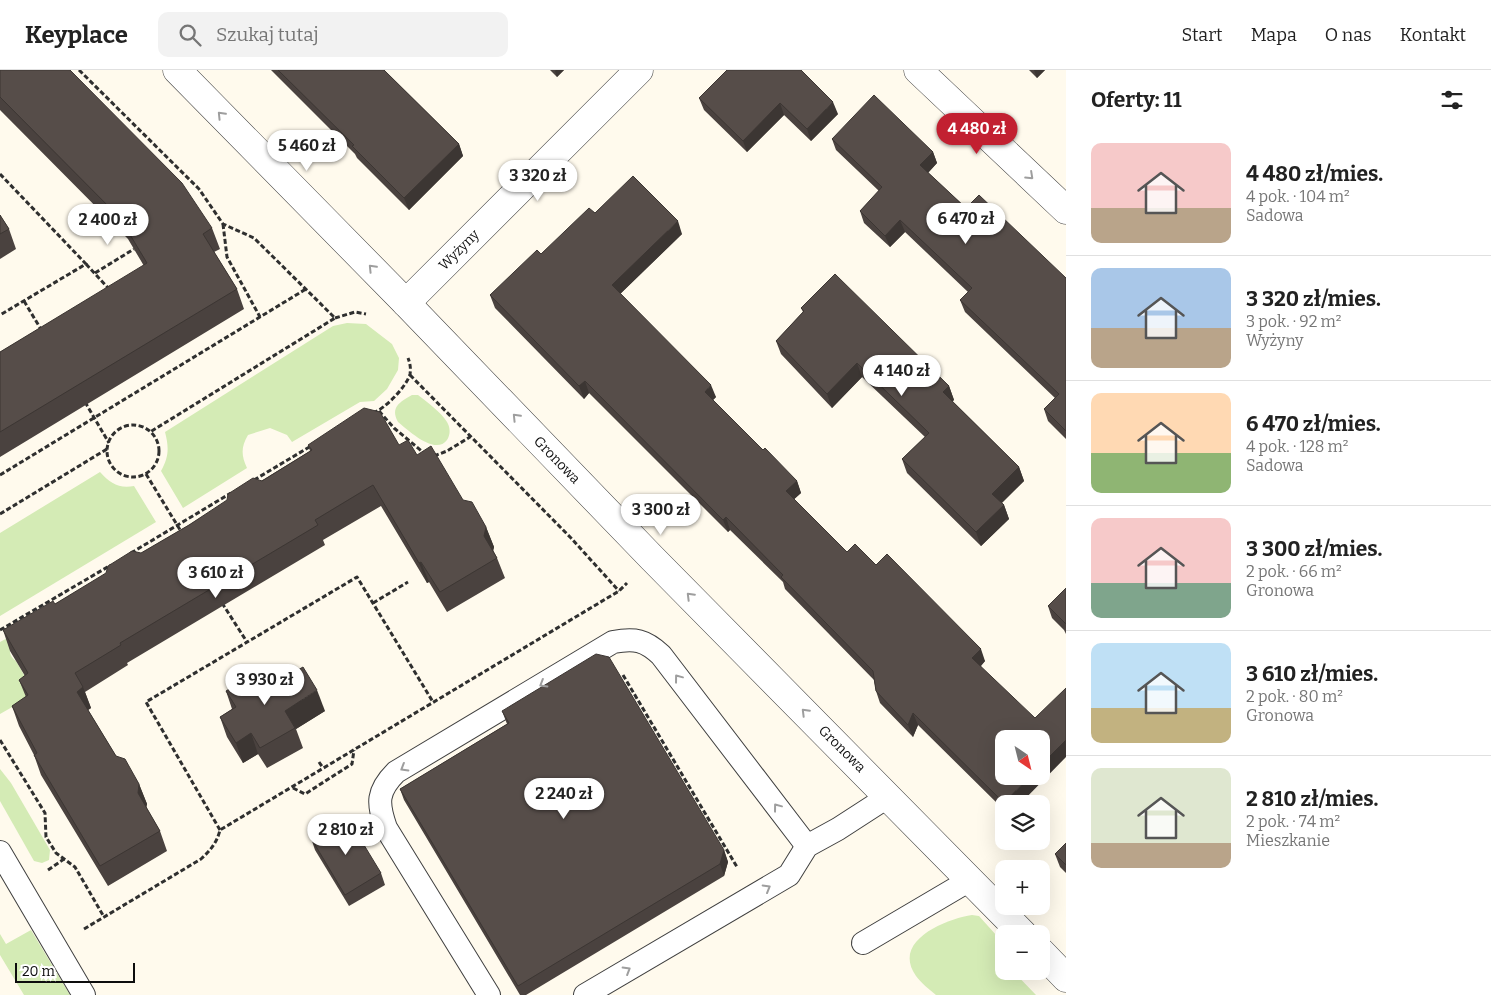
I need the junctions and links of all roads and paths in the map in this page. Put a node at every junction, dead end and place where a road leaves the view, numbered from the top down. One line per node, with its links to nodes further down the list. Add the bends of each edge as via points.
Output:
1 (79, 70): 7 (path, via 199,190)
2 (178, 70): 14 (street, Gronowa, one-way to 2)
3 (639, 70): 14 (street, Wyżyny)
4 (918, 70): 6 (street, one-way to 6)
5 (0, 174): 9 (path)
6 (1066, 210)
7 (223, 224): 11 (path, via 254,238); 17 (path, via 227,257)
8 (134, 249): 10 (path)
9 (86, 264): 10 (path); 13 (path)
10 (95, 273): 12 (path)
11 (306, 289): 17 (path); 18 (path)
12 (111, 292)
13 (24, 301): 16 (path); 19 (path)
14 (406, 303): 39 (street, Gronowa, one-way to 14)
15 (369, 314): 18 (path, via 355,312)
16 (0, 315)
17 (260, 316): 25 (path)
18 (335, 318): 26 (path)
19 (44, 334)
20 (405, 351): 21 (path)
21 (410, 375): 23 (path); 27 (path)
22 (82, 396): 25 (path)
23 (379, 411): 24 (path); 27 (path, via 414,446 432,457)
24 (371, 414)
25 (95, 418): 28 (path); 32 (path)
26 (150, 432): 28 (path, via 130,426 117,432); 31 (path, via 158,444 159,458)
27 (470, 437): 42 (path)
28 (109, 443): 30 (path)
29 (314, 444): 33 (path)
30 (108, 448): 31 (path, via 109,462 119,473 132,477); 35 (path)
31 (146, 474): 36 (path)
32 (0, 475)
33 (246, 485)
34 (237, 490): 36 (path)
35 (0, 514)
36 (177, 525): 37 (path); 38 (path)
37 (182, 534)
38 (127, 555)
39 (652, 558): 42 (path); 57 (street, Gronowa, one-way to 39)
40 (118, 560): 46 (path)
41 (408, 582): 44 (path)
42 (619, 591): 45 (path)
43 (221, 601): 47 (path)
44 (373, 603): 47 (path, via 357,578); 49 (path)
45 (576, 617): 48 (path); 49 (path)
46 (0, 630)
47 (247, 642): 58 (path, via 146,702)
48 (599, 650): 52 (path, via 616,664); 59 (lane, one-way to 48, via 661,655 636,640 613,642); 70 (lane, one-way to 70, via 396,772 379,796 380,813 386,828)
49 (433, 702): 51 (path)
50 (0, 740): 63 (path, via 45,813 46,837 56,853 75,867)
51 (354, 749): 55 (path); 56 (path, via 352,764 305,794)
52 (667, 750): 53 (path); 62 (path)
53 (663, 753)
54 (319, 762): 55 (path)
55 (323, 768): 56 (path)
56 (292, 788): 58 (path)
57 (888, 796): 59 (lane); 61 (street, Gronowa)
58 (220, 830): 63 (path, via 218,839 201,859)
59 (807, 846): 62 (lane, one-way to 59, via 788,875)
60 (0, 852): 66 (lane)
61 (970, 880): 64 (street, Gronowa); 65 (lane)
62 (753, 896): 71 (lane, one-way to 62)
63 (104, 917): 66 (path)
64 (1014, 925)
65 (863, 943)
66 (56, 946): 69 (lane)
67 (1050, 961): 68 (street)
68 (1066, 978)
69 (84, 995)
70 (489, 995)
71 (585, 995)

